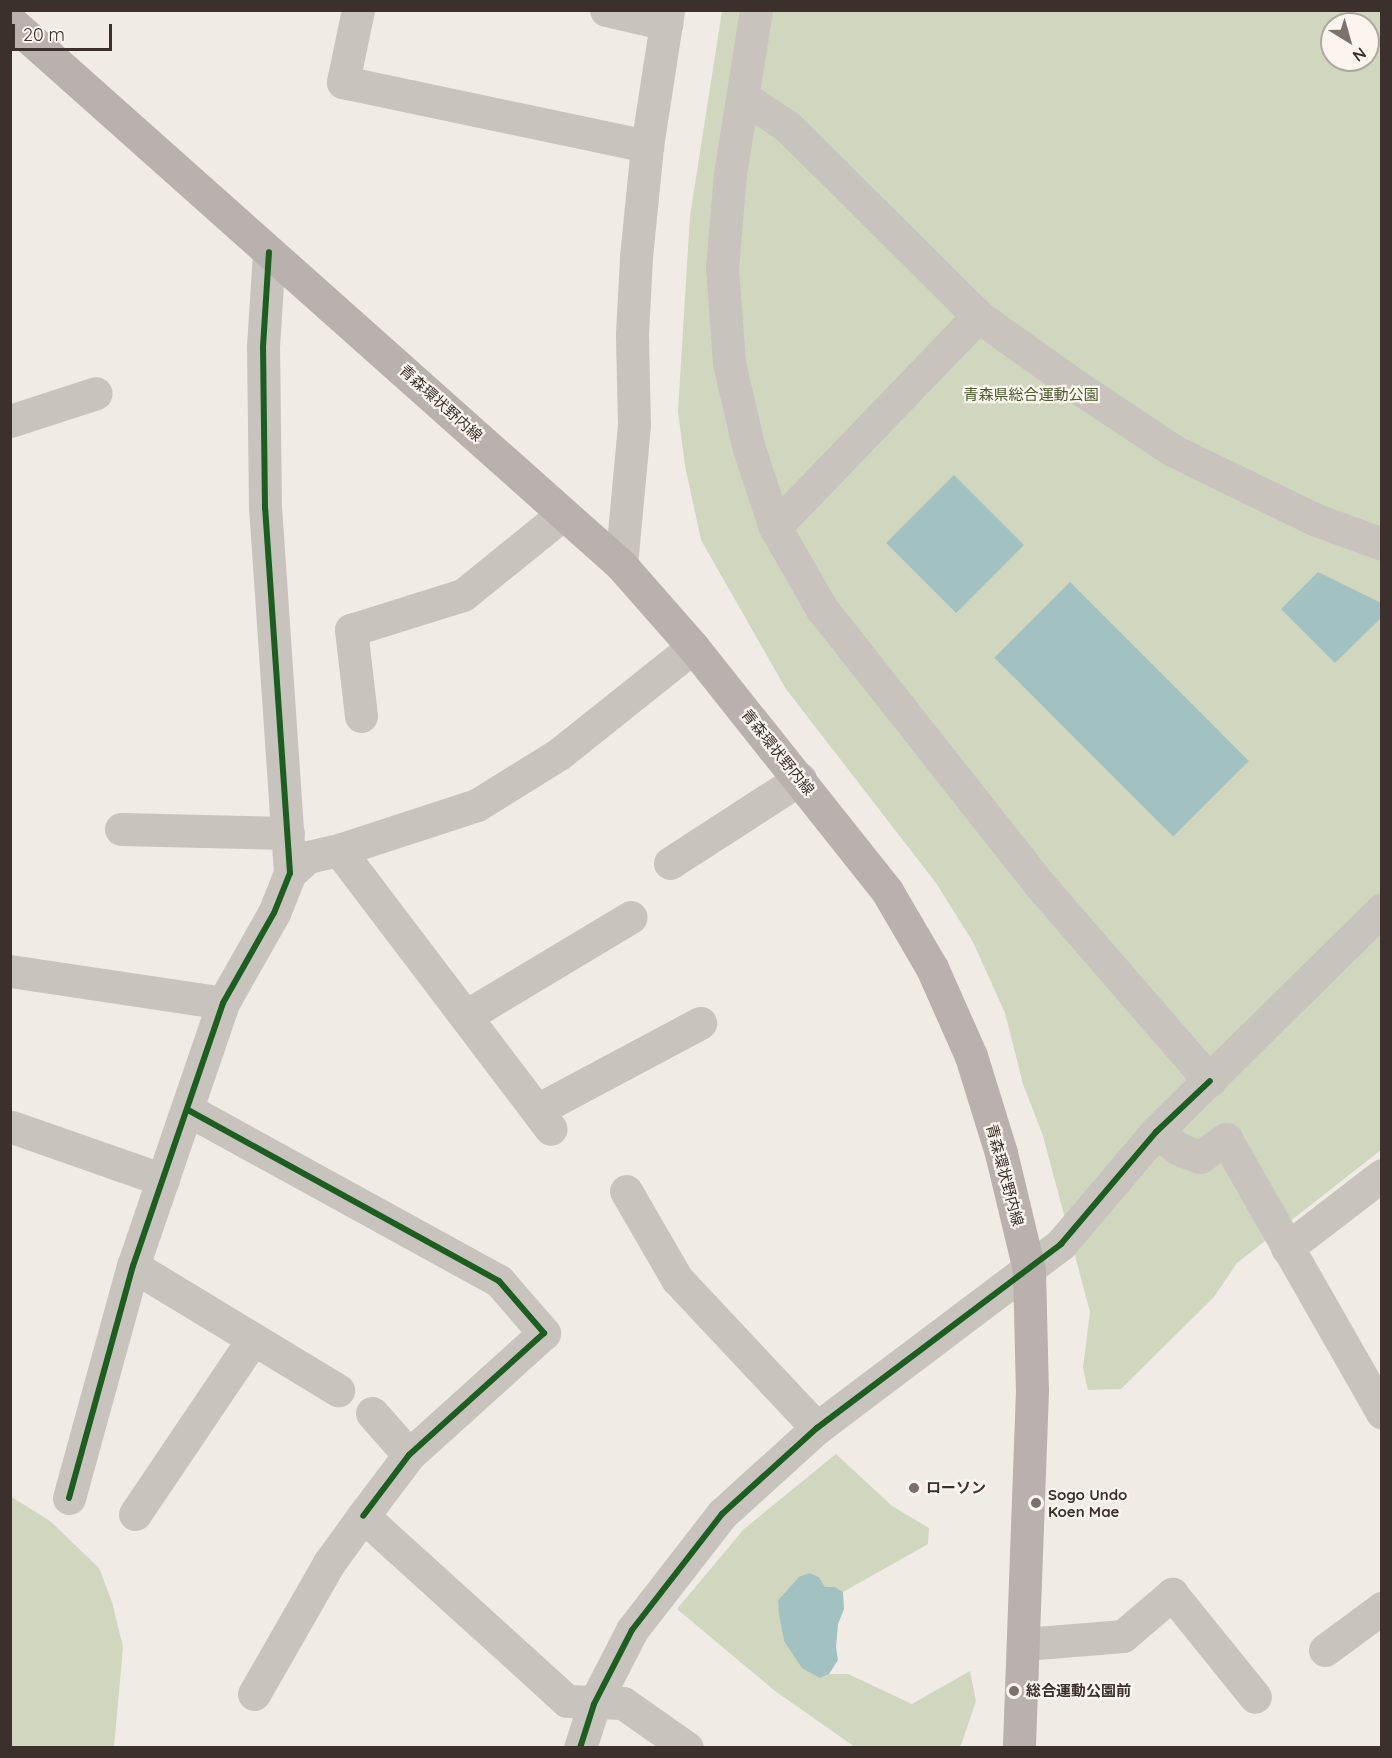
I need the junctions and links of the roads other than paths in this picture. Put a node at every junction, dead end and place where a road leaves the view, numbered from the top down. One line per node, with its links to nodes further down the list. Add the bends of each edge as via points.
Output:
1 (358, 10): 7 (street, via 344,82)
2 (606, 10): 4 (street)
3 (756, 10): 6 (street)
4 (667, 17): 7 (street)
5 (10, 21): 8 (main road, 青森環状野内線)
6 (743, 97): 9 (street, via 787,126); 13 (street, via 730,174 722,267 728,352 749,449)
7 (647, 146): 15 (street, via 632,334 634,425)
8 (269, 252): 12 (main road, 青森環状野内線); 20 (street, via 263,347 265,508)
9 (978, 316): 13 (street); 14 (street, via 1174,451 1314,519)
10 (96, 393): 11 (street)
11 (10, 421)
12 (563, 514): 15 (main road, 青森環状野内線); 17 (street, via 463,594 351,630)
13 (775, 527): 30 (street, via 822,609 1040,885)
14 (1382, 544)
15 (621, 565): 16 (main road, 青森環状野内線)
16 (693, 647): 18 (main road, 青森環状野内線); 21 (street, via 559,754 477,805)
17 (361, 716)
18 (800, 778): 22 (street); 39 (main road, 青森環状野内線, via 887,891 932,968 971,1056 1001,1153)
19 (121, 829): 20 (street)
20 (288, 833): 23 (street)
21 (339, 850): 23 (street, via 308,857); 28 (street)
22 (670, 863)
23 (290, 873): 27 (street, via 274,913)
24 (1382, 909): 30 (street)
25 (631, 917): 28 (street)
26 (10, 971): 27 (street)
27 (223, 1003): 31 (street)
28 (466, 1016): 29 (street, via 544,1120)
29 (700, 1023)
30 (1210, 1081): 33 (street)
31 (188, 1110): 35 (street); 45 (street, via 499,1281 544,1333)
32 (12, 1127): 35 (street)
33 (1156, 1132): 37 (street, via 1179,1149 1200,1157 1226,1139); 39 (street, via 1061,1244)
34 (1382, 1175): 37 (street)
35 (162, 1180): 38 (street)
36 (626, 1191): 44 (street, via 677,1279)
37 (1287, 1248): 43 (street)
38 (133, 1266): 40 (street); 46 (street)
39 (1029, 1270): 44 (street); 50 (main road, 青森環状野内線, via 1032,1390)
40 (253, 1339): 41 (street); 47 (street)
41 (338, 1390)
42 (372, 1413): 45 (street)
43 (1382, 1413)
44 (817, 1428): 54 (street, via 722,1514 632,1630)
45 (410, 1455): 48 (street)
46 (69, 1498)
47 (135, 1514)
48 (363, 1516): 52 (street, via 329,1563); 54 (street, via 567,1701)
49 (1382, 1608): 51 (street)
50 (1024, 1644): 53 (street, via 1123,1635 1172,1594); 57 (main road, 青森環状野内線)
51 (1325, 1650)
52 (254, 1694)
53 (1255, 1697)
54 (594, 1704): 55 (street); 56 (street, via 623,1703)
55 (580, 1748)
56 (687, 1748)
57 (1019, 1748)

